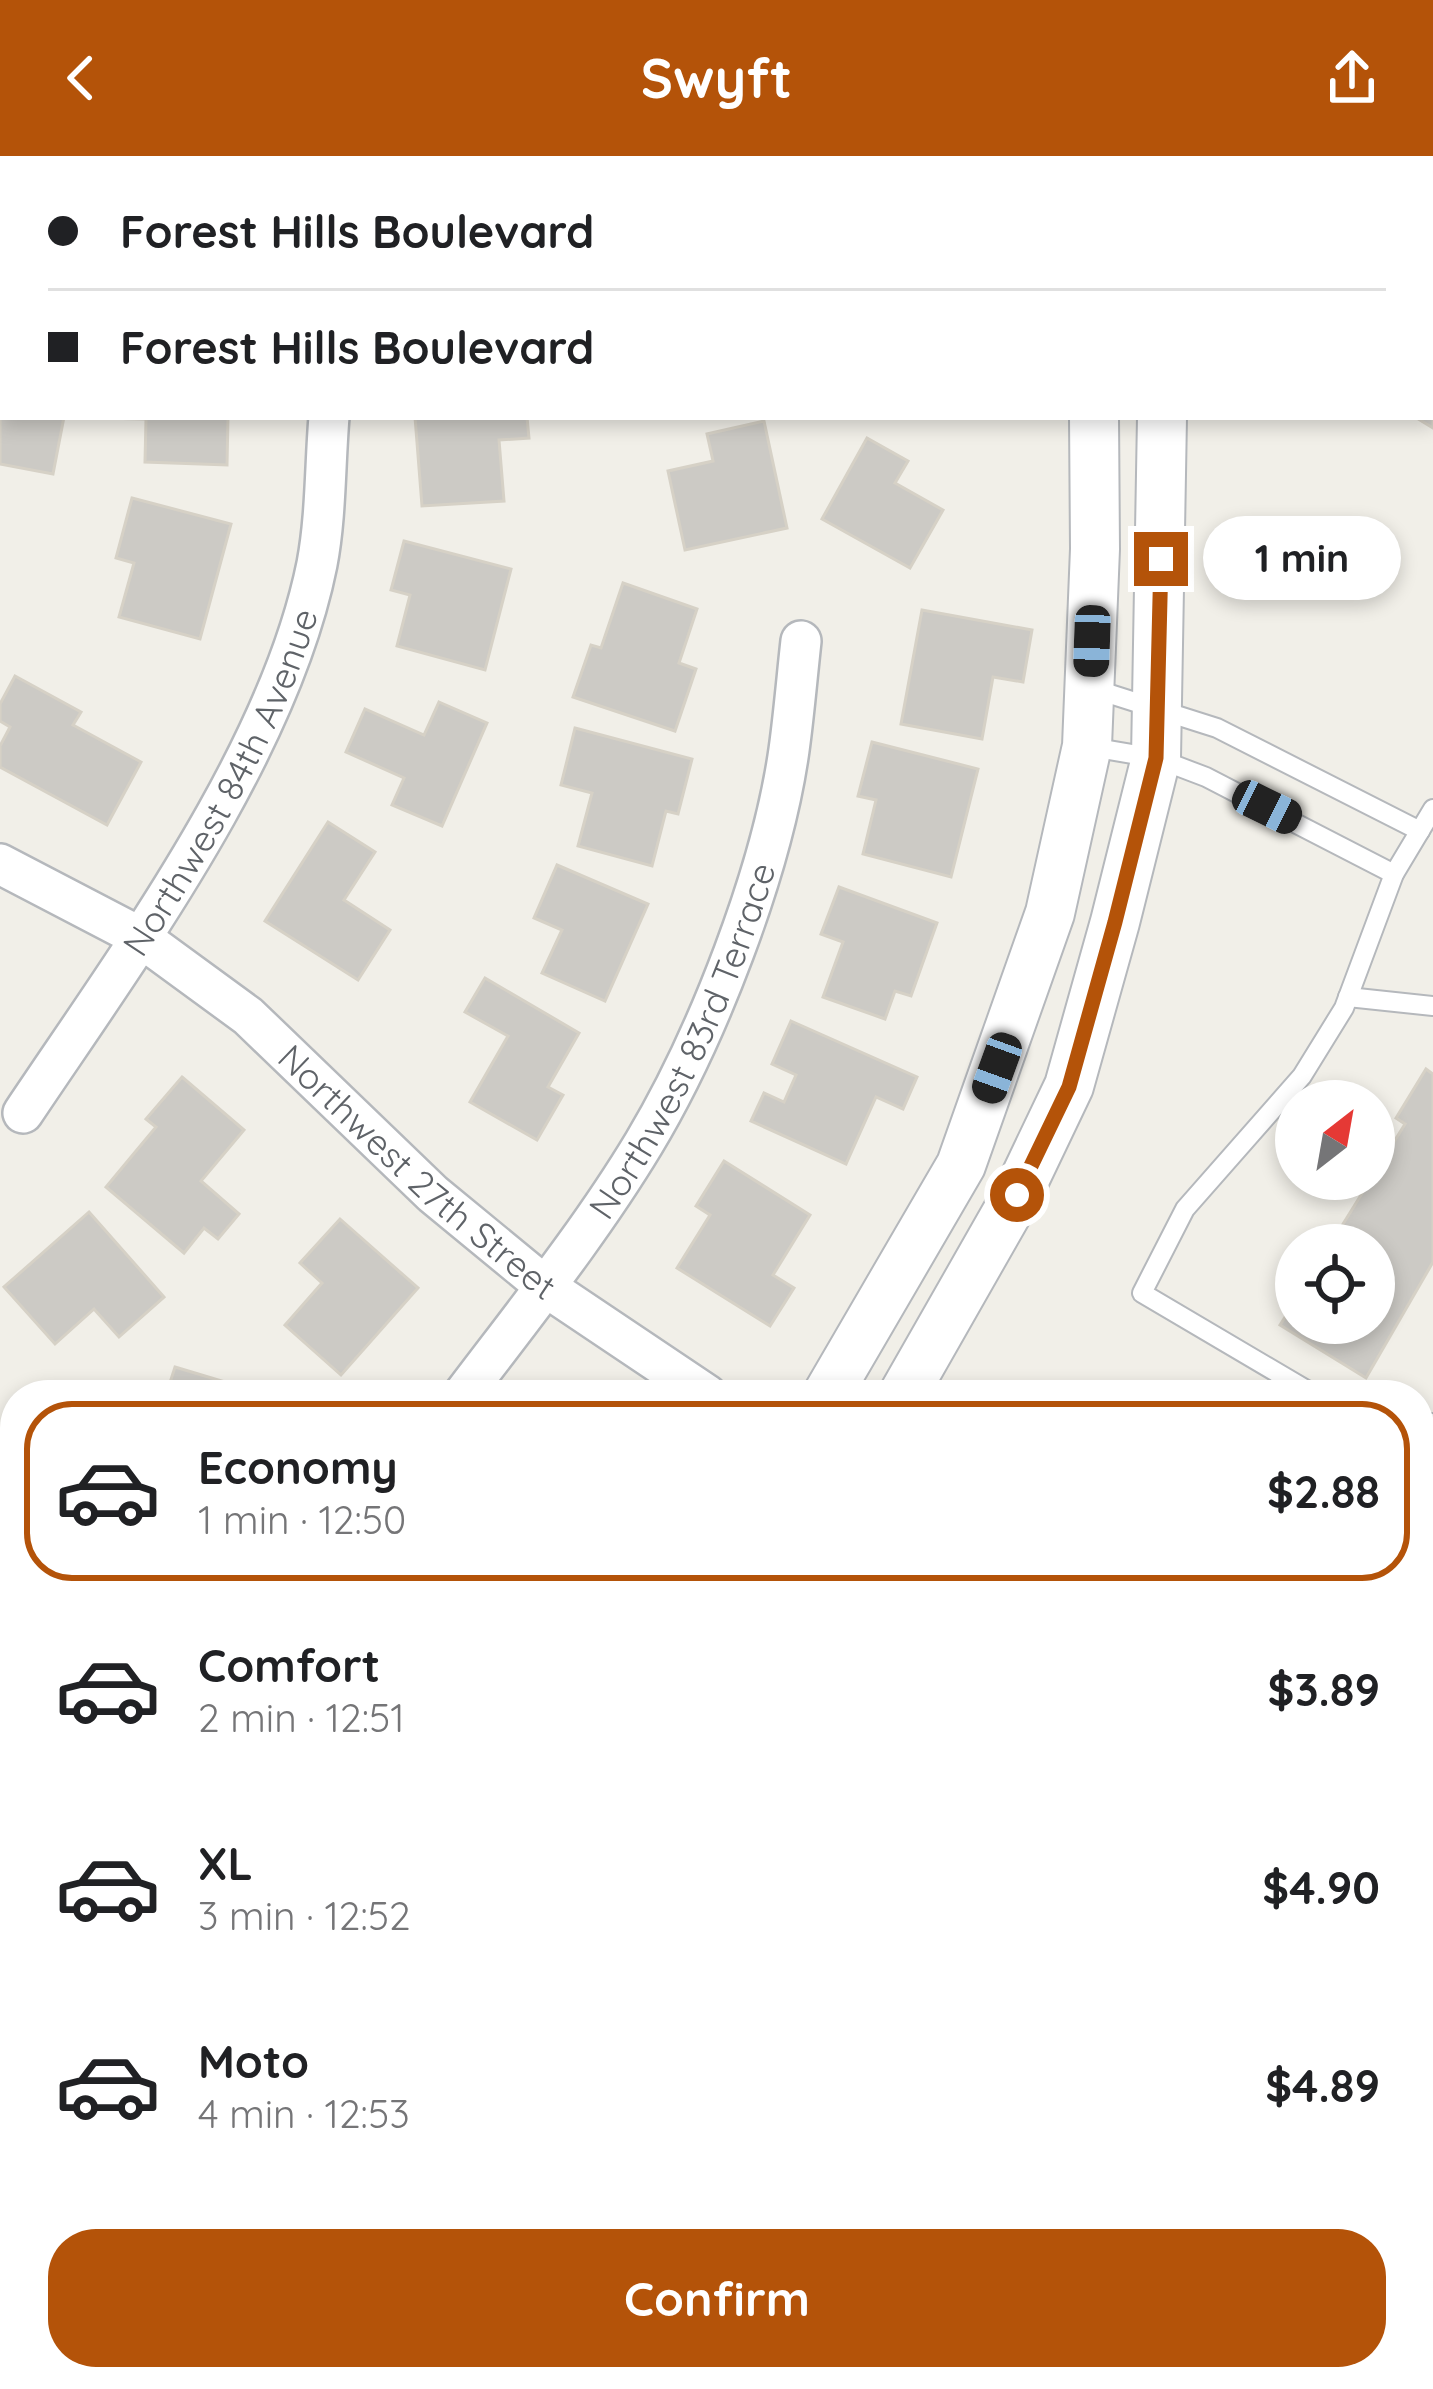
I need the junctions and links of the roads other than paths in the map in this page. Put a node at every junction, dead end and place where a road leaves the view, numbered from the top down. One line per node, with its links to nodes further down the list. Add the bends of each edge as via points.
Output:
1 (329, 420): 12 (street, Northwest 84th Avenue, via 317,563 281,684)
2 (1094, 420): 5 (street)
3 (1162, 420): 6 (street)
4 (801, 641): 16 (street, Northwest 83rd Terrace, via 789,754 758,879 713,1002 645,1141)
5 (1090, 688): 6 (lane); 7 (street)
6 (1156, 735): 7 (lane); 9 (lane, via 1217,728); 11 (lane, via 1206,777); 20 (street, via 1069,1087)
7 (1087, 746): 19 (street, via 1050,914 961,1165)
8 (1433, 809): 9 (lane)
9 (1420, 831): 11 (lane)
10 (0, 864): 12 (street, Northwest 27th Street)
11 (1394, 874): 13 (lane)
12 (140, 937): 15 (street, Northwest 84th Avenue); 16 (street, Northwest 27th Street, via 248,1016 433,1194)
13 (1348, 997): 14 (lane); 21 (lane, via 1302,1076 1185,1210 1142,1294)
14 (1433, 1006)
15 (23, 1112)
16 (546, 1287): 17 (street, Northwest 83rd Terrace); 18 (street, Northwest 27th Street)
17 (475, 1380)
18 (685, 1380)
19 (836, 1380)
20 (912, 1380)
21 (1290, 1380)

